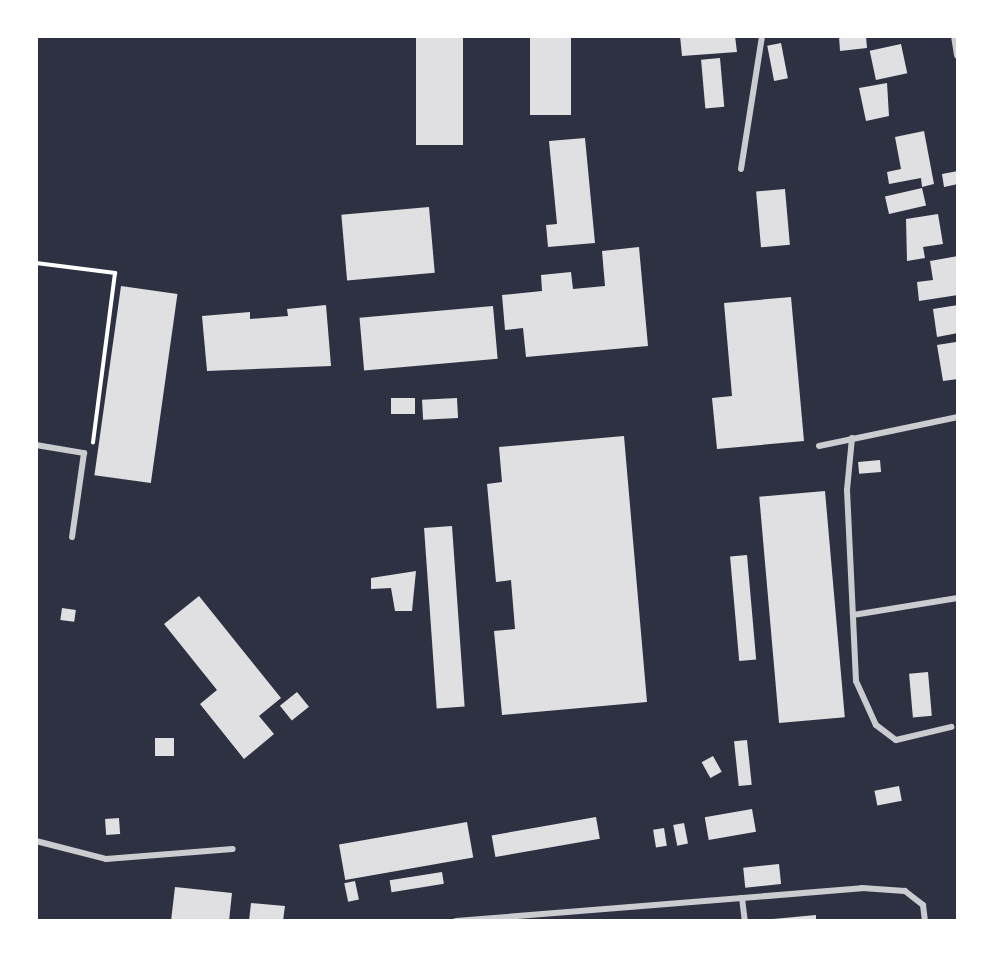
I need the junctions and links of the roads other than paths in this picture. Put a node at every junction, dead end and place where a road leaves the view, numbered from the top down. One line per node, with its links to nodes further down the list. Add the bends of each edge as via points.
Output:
1 (762, 36): 4 (lane)
2 (955, 36): 3 (street)
3 (958, 55)
4 (741, 169)
5 (958, 417): 6 (lane)
6 (852, 438): 8 (lane); 11 (lane, via 846,462)
7 (36, 445): 9 (lane, via 84,453)
8 (819, 446)
9 (72, 537)
10 (958, 598): 11 (lane)
11 (853, 615): 12 (lane, via 856,681 876,725 896,740)
12 (951, 727)
13 (36, 841): 14 (lane, via 106,859)
14 (233, 849)
15 (742, 898): 16 (lane); 17 (lane); 18 (lane, via 862,888 905,891 923,905)
16 (456, 921)
17 (745, 921)
18 (925, 921)

